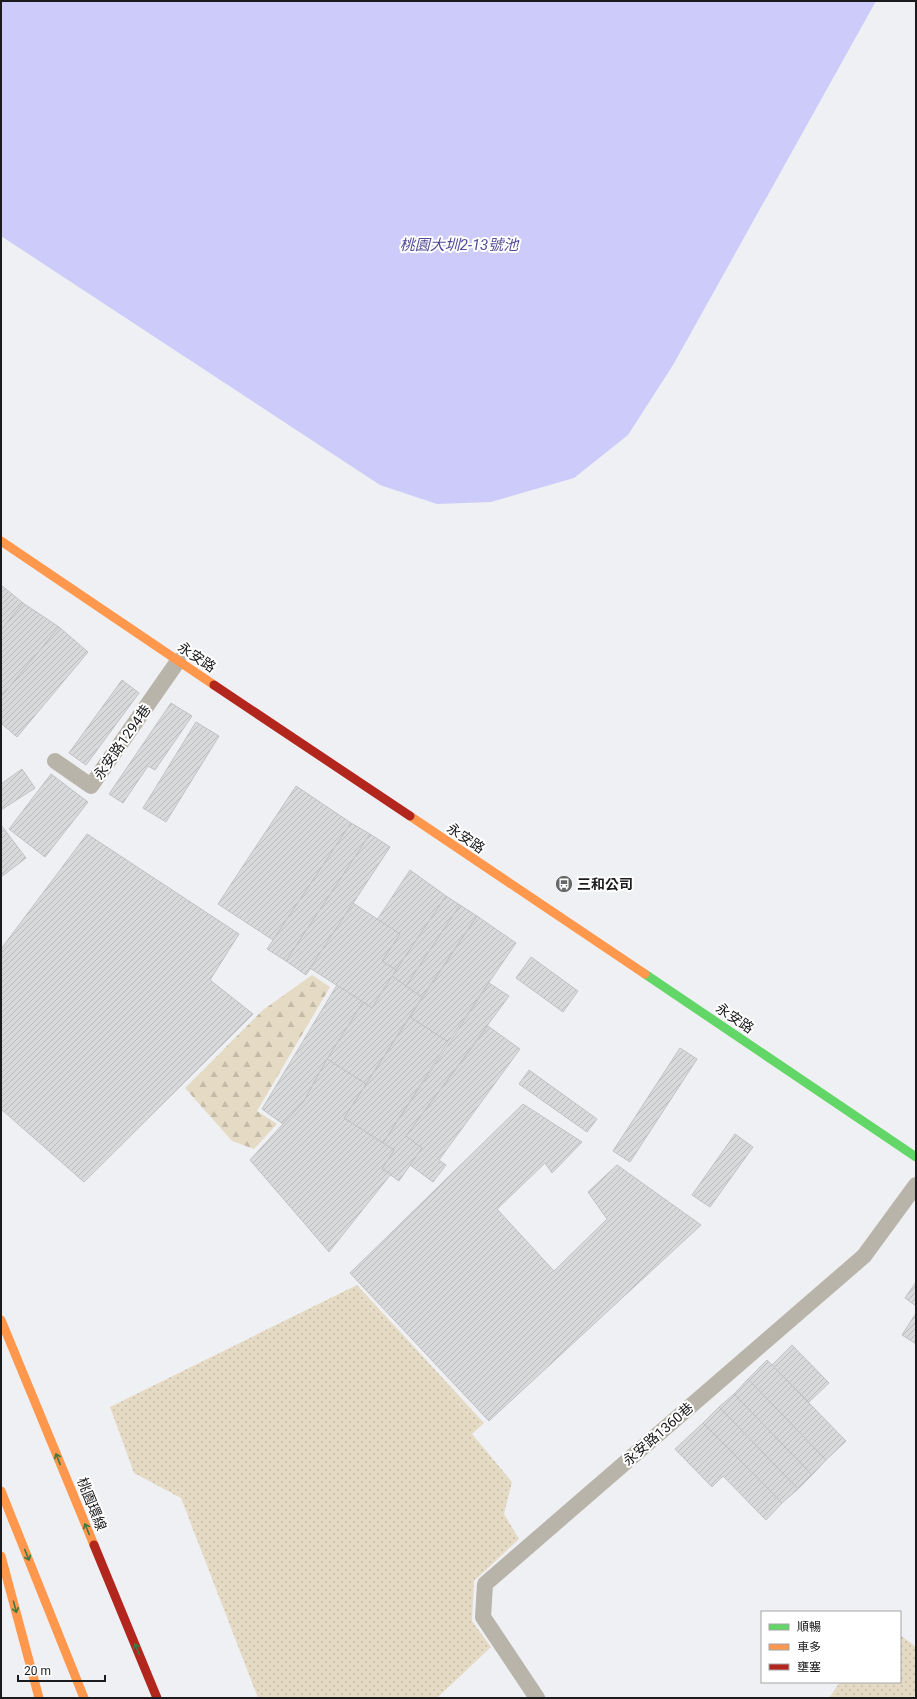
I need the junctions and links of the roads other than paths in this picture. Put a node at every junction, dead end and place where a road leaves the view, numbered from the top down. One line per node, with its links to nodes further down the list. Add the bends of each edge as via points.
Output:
1 (1, 542): 2 (main road, 永安路)
2 (178, 661): 3 (lane, 永安路1294巷, via 91,786); 4 (main road, 永安路)
3 (55, 761)
4 (916, 1157)
5 (916, 1185): 12 (lane, 永安路1360巷, via 864,1256 485,1584 483,1617)
6 (1, 1320): 11 (main road, 桃園環線, one-way to 6)
7 (1, 1491): 10 (main road, one-way to 10)
8 (1, 1556): 9 (main road, one-way to 9)
9 (39, 1698)
10 (84, 1698)
11 (157, 1698)
12 (538, 1698)

